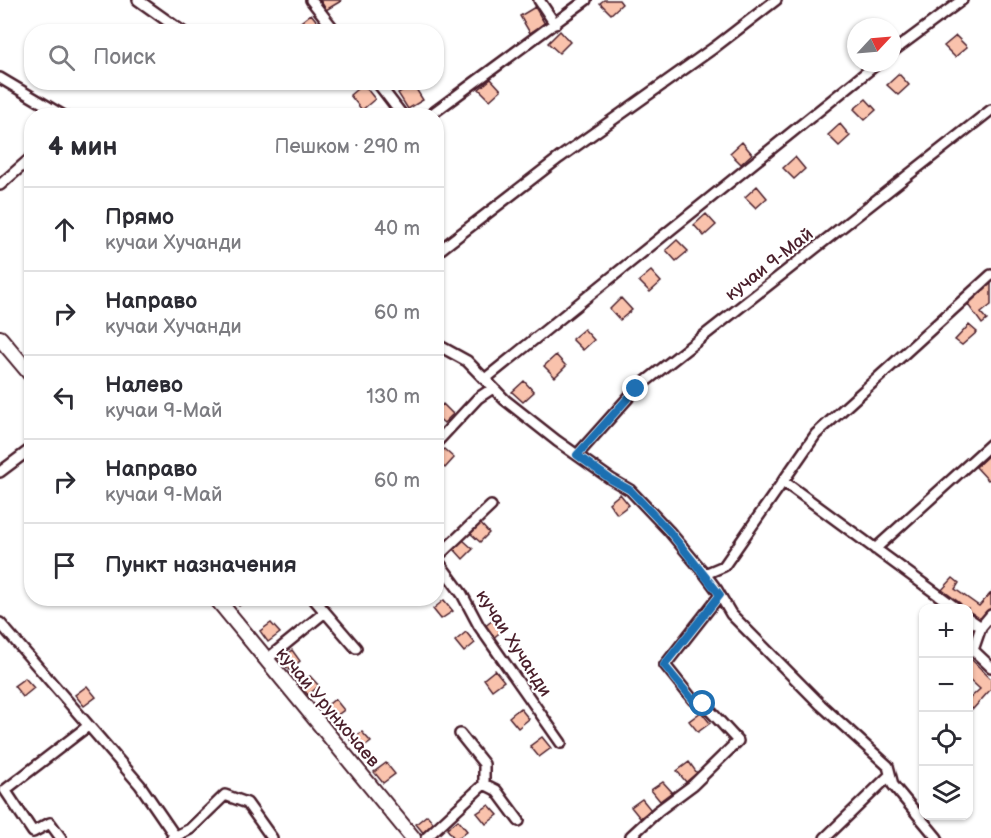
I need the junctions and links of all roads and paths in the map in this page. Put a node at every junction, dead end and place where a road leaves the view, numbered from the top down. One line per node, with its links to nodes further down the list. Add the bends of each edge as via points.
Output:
1 (138, 0): 7 (street)
2 (311, 0): 8 (street)
3 (539, 0): 9 (street)
4 (586, 0): 9 (street)
5 (776, 0): 20 (street)
6 (962, 0): 10 (street)
7 (172, 24)
8 (330, 24)
9 (555, 24): 16 (street)
10 (901, 45)
11 (867, 72): 25 (street)
12 (0, 78): 14 (street)
13 (383, 90): 15 (street)
14 (51, 108)
15 (397, 108)
16 (440, 108)
17 (991, 110): 30 (street, кучаи 9-Май, via 636,389)
18 (24, 164): 19 (street)
19 (0, 185)
20 (444, 247)
21 (991, 275): 32 (street, via 816,434)
22 (0, 338): 24 (street)
23 (444, 348): 25 (street, via 467,361)
24 (24, 366)
25 (485, 379): 26 (street)
26 (493, 388): 27 (street, via 478,398); 30 (street)
27 (444, 434)
28 (991, 444): 34 (street)
29 (24, 454): 31 (street)
30 (577, 455): 37 (street, via 630,490)
31 (0, 472)
32 (783, 481): 34 (street); 37 (street, via 724,566)
33 (491, 506): 35 (street)
34 (875, 549): 39 (street)
35 (444, 550)
36 (444, 569): 52 (street, кучаи Хучанди)
37 (705, 574): 38 (street)
38 (720, 595): 53 (street, via 731,614 820,705 888,766); 61 (street, via 664,665 693,700 703,704 738,741 693,785 637,829)
39 (949, 604)
40 (222, 606): 48 (street, кучаи Урунхочаев)
41 (320, 606): 42 (street)
42 (325, 612): 47 (street); 48 (street)
43 (991, 615): 46 (street)
44 (973, 621): 46 (street)
45 (0, 623): 50 (street)
46 (981, 627): 49 (street, via 973,650)
47 (356, 648)
48 (266, 660): 59 (street, кучаи Урунхочаев)
49 (991, 667)
50 (88, 726): 56 (street, via 140,785); 57 (street, via 5,790 33,832 50,823)
51 (460, 734): 54 (street, via 484,764)
52 (561, 743)
53 (890, 775): 62 (street); 63 (street, via 892,784)
54 (484, 784): 55 (street, via 496,790); 60 (street)
55 (519, 820)
56 (173, 837): 58 (street, via 190,829 225,795 247,803)
57 (62, 838)
58 (272, 838)
59 (413, 838)
60 (426, 838)
61 (632, 838)
62 (825, 838)
63 (937, 838)

